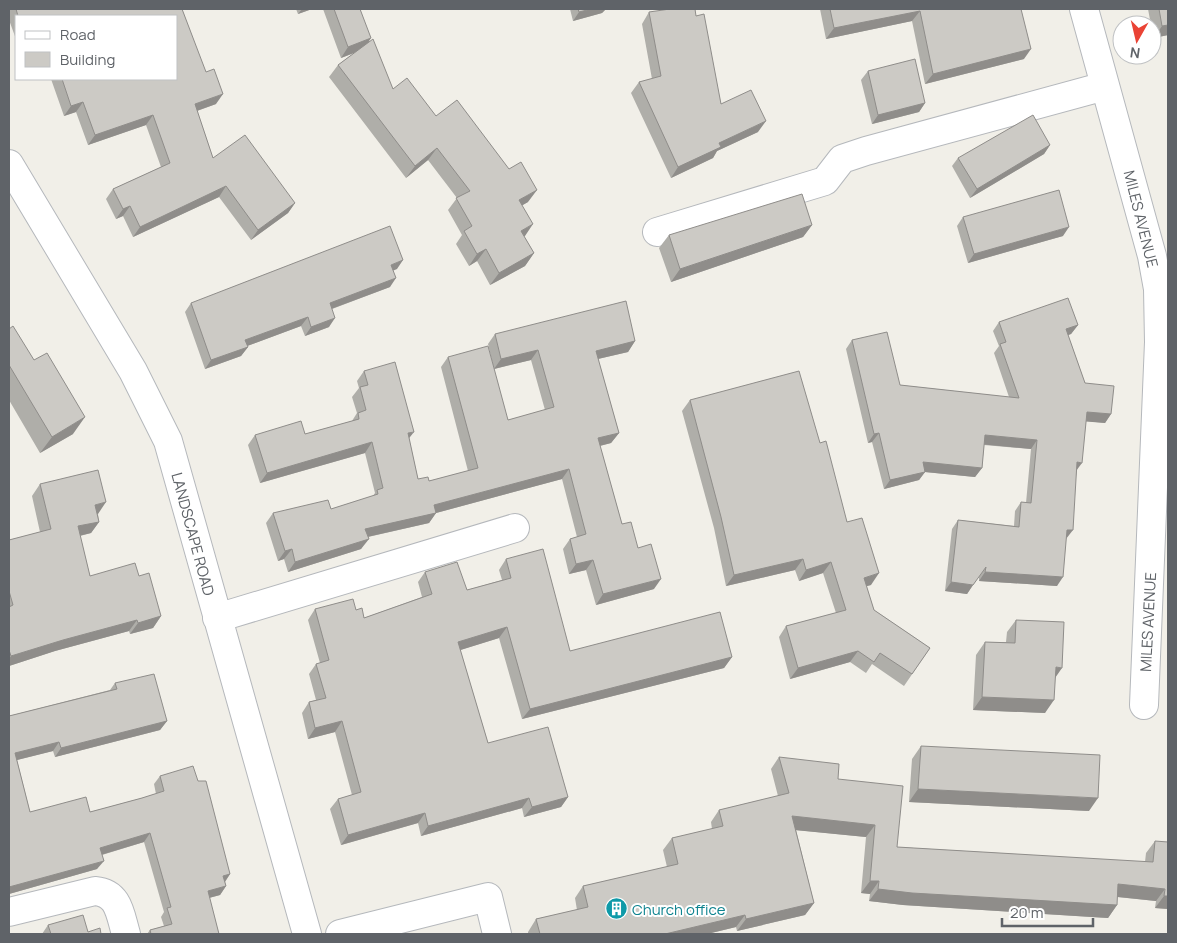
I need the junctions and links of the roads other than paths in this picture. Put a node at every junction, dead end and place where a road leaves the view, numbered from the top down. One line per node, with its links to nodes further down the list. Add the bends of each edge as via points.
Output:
1 (1084, 9): 2 (street, MILES AVENUE)
2 (1105, 86): 4 (street, via 866,151 842,159 826,181); 7 (street, MILES AVENUE, via 1152,256 1158,289 1160,342)
3 (9, 164): 6 (street, LANDSCAPE ROAD, via 154,408 168,442)
4 (657, 232)
5 (515, 528): 6 (street)
6 (216, 618): 10 (street, LANDSCAPE ROAD)
7 (1144, 705)
8 (9, 912): 9 (street, via 102,892 110,895 117,905)
9 (126, 934)
10 (307, 934)
11 (340, 934): 12 (street, via 488,898)
12 (497, 934)

